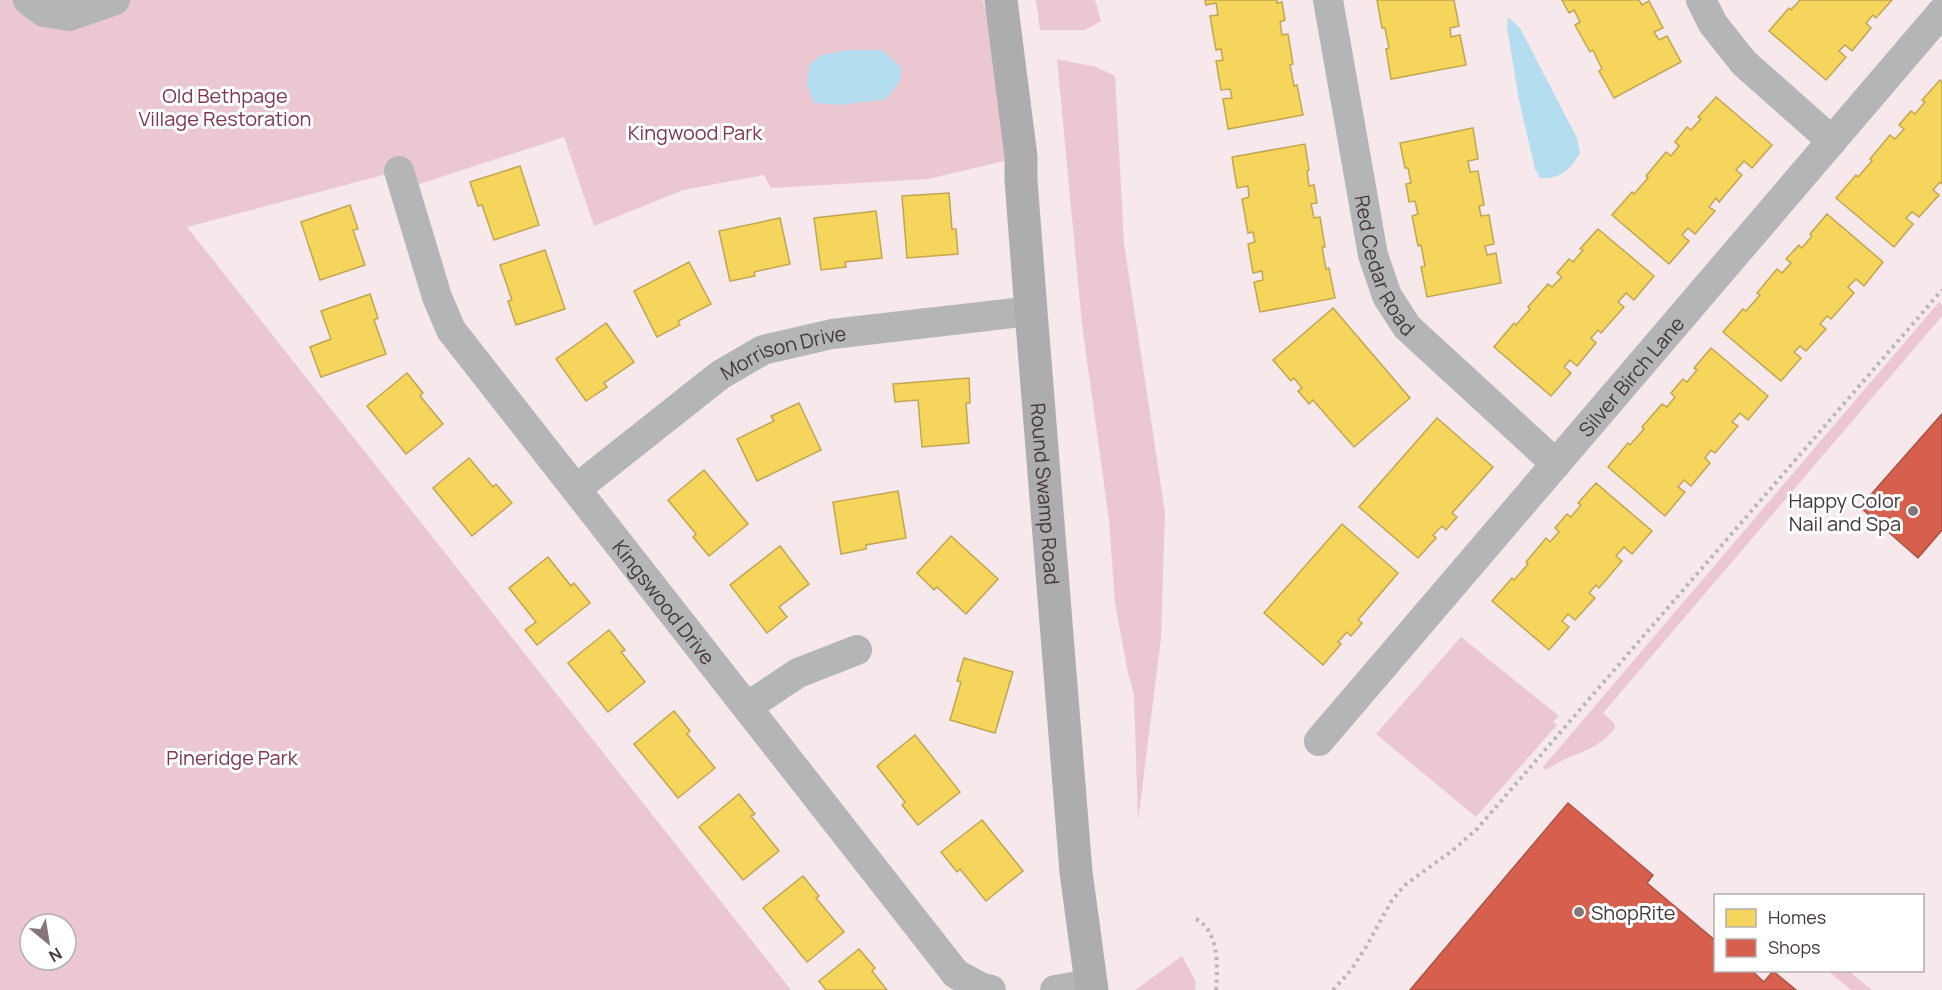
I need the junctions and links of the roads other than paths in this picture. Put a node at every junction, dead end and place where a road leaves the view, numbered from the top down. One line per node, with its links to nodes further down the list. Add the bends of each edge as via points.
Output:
1 (28, 0): 2 (street, via 44,12 69,16)
2 (115, 0)
3 (1000, 0): 9 (main road, Round Swamp Road, via 1021,157)
4 (1328, 0): 10 (street, Red Cedar Road, via 1373,255 1387,296 1407,327)
5 (1701, 0): 7 (street, via 1713,24 1744,63)
6 (1942, 12): 7 (street, Silver Birch Lane)
7 (1832, 141): 10 (street, Silver Birch Lane)
8 (399, 171): 11 (street, Kingswood Drive, via 451,330)
9 (1031, 311): 11 (street, Morrison Drive, via 832,334 763,350 720,375); 15 (main road, Round Swamp Road, via 1076,872)
10 (1556, 464): 14 (street, Silver Birch Lane)
11 (576, 489): 13 (street, Kingswood Drive)
12 (857, 650): 13 (street, via 798,673)
13 (747, 707): 16 (street, Kingswood Drive, via 956,974)
14 (1319, 741)
15 (1092, 987): 17 (street)
16 (992, 990)
17 (1055, 990)

